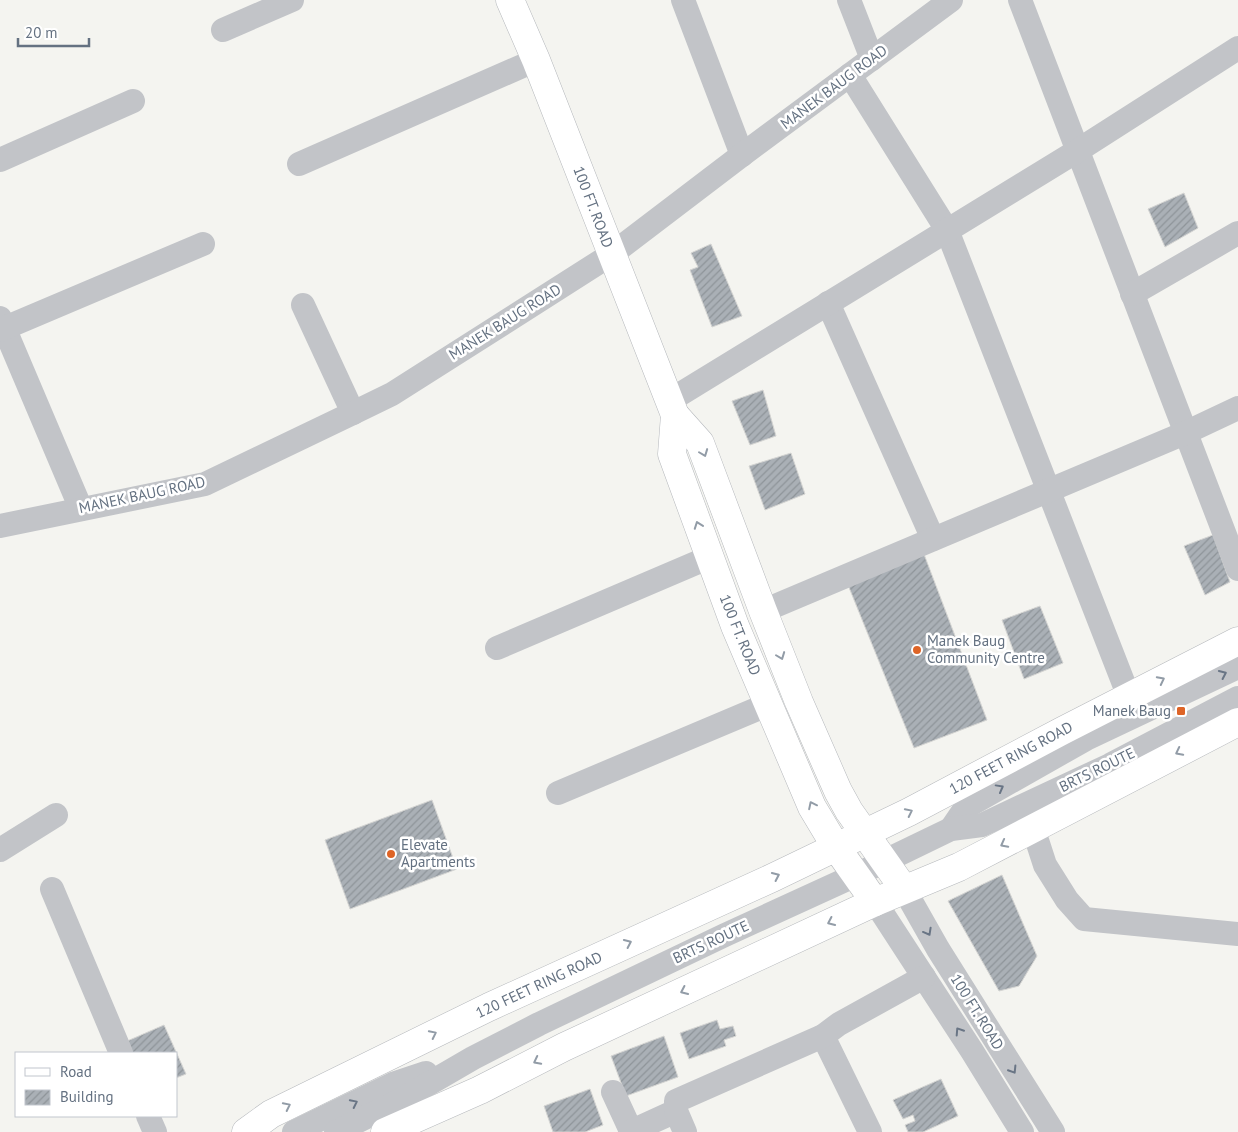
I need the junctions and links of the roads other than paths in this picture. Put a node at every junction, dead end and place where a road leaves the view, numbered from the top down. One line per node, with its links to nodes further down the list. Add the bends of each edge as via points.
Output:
1 (292, 0): 7 (street)
2 (510, 0): 10 (main road, 100 FT. ROAD)
3 (683, 0): 14 (street)
4 (849, 0): 9 (street)
5 (951, 0): 9 (street, MANEK BAUG ROAD)
6 (1020, 0): 13 (street)
7 (223, 30)
8 (1238, 48): 13 (street)
9 (872, 59): 11 (street, MANEK BAUG ROAD)
10 (536, 60): 16 (street); 20 (main road, 100 FT. ROAD)
11 (850, 75): 14 (street, MANEK BAUG ROAD); 17 (street)
12 (133, 101): 15 (street)
13 (1077, 150): 17 (street); 21 (street)
14 (742, 155): 20 (street, MANEK BAUG ROAD)
15 (0, 160)
16 (298, 164)
17 (948, 230): 22 (street); 29 (street)
18 (1238, 233): 21 (street)
19 (203, 244): 24 (street)
20 (612, 254): 25 (main road, 100 FT. ROAD); 27 (street, MANEK BAUG ROAD, via 392,394)
21 (1132, 294): 28 (street)
22 (828, 303): 25 (street); 32 (street)
23 (303, 305): 27 (street)
24 (1, 326): 30 (street)
25 (672, 408): 33 (main road, 100 FT. ROAD, one-way to 25, via 672,454); 35 (main road, 100 FT. ROAD, one-way to 35, via 700,443)
26 (1238, 408): 28 (street)
27 (353, 413): 30 (street, MANEK BAUG ROAD, via 205,484)
28 (1185, 433): 29 (street); 34 (street)
29 (1048, 490): 32 (street); 39 (street)
30 (81, 509): 31 (street, MANEK BAUG ROAD)
31 (0, 526)
32 (933, 539): 35 (street)
33 (710, 557): 37 (street); 41 (main road, 100 FT. ROAD)
34 (1238, 569)
35 (763, 611): 49 (main road, 100 FT. ROAD, one-way to 49, via 838,791)
36 (1238, 641): 39 (main road, 120 FEET RING ROAD, one-way to 36)
37 (497, 648)
38 (1238, 667): 48 (street, BRTS ROUTE, one-way to 38, via 966,806 1086,739)
39 (1129, 697): 49 (main road, 120 FEET RING ROAD, one-way to 39, via 909,812)
40 (1238, 698): 48 (street, BRTS ROUTE, via 1110,765 982,825)
41 (768, 704): 45 (street); 51 (main road, 100 FT. ROAD, one-way to 41, via 812,807)
42 (1238, 722): 43 (main road)
43 (1209, 737): 44 (street); 47 (main road, one-way to 47)
44 (1238, 740)
45 (558, 792)
46 (56, 815): 50 (street)
47 (1033, 828): 55 (main road, one-way to 55, via 959,867); 57 (street, via 1046,865 1084,919)
48 (951, 830): 52 (street, BRTS ROUTE)
49 (864, 832): 51 (main road, 120 FEET RING ROAD); 52 (main road, 100 FT. ROAD)
50 (1, 845)
51 (836, 847): 53 (main road, 100 FT. ROAD); 66 (main road, 120 FEET RING ROAD, one-way to 51, via 271,1114 489,1007)
52 (885, 861): 53 (street, BRTS ROUTE); 55 (main road, 100 FT. ROAD)
53 (856, 875): 56 (main road, 100 FT. ROAD); 61 (street, BRTS ROUTE)
54 (52, 889): 60 (street)
55 (904, 889): 56 (main road); 74 (street, 100 FT. ROAD, one-way to 74)
56 (875, 902): 58 (street, 100 FT. ROAD); 69 (main road, one-way to 69)
57 (1238, 934)
58 (924, 978): 59 (street); 73 (street, 100 FT. ROAD, one-way to 58)
59 (823, 1036): 63 (street, via 676,1101); 72 (street)
60 (122, 1052)
61 (473, 1058): 67 (street, BRTS ROUTE, one-way to 61, via 393,1084); 68 (street, BRTS ROUTE, via 399,1101)
62 (613, 1092): 70 (street)
63 (676, 1111): 70 (street); 71 (street)
64 (148, 1117): 65 (street)
65 (155, 1132)
66 (246, 1132)
67 (294, 1132)
68 (336, 1132)
69 (385, 1132)
70 (631, 1132)
71 (685, 1132)
72 (870, 1132)
73 (1022, 1132)
74 (1053, 1132)

